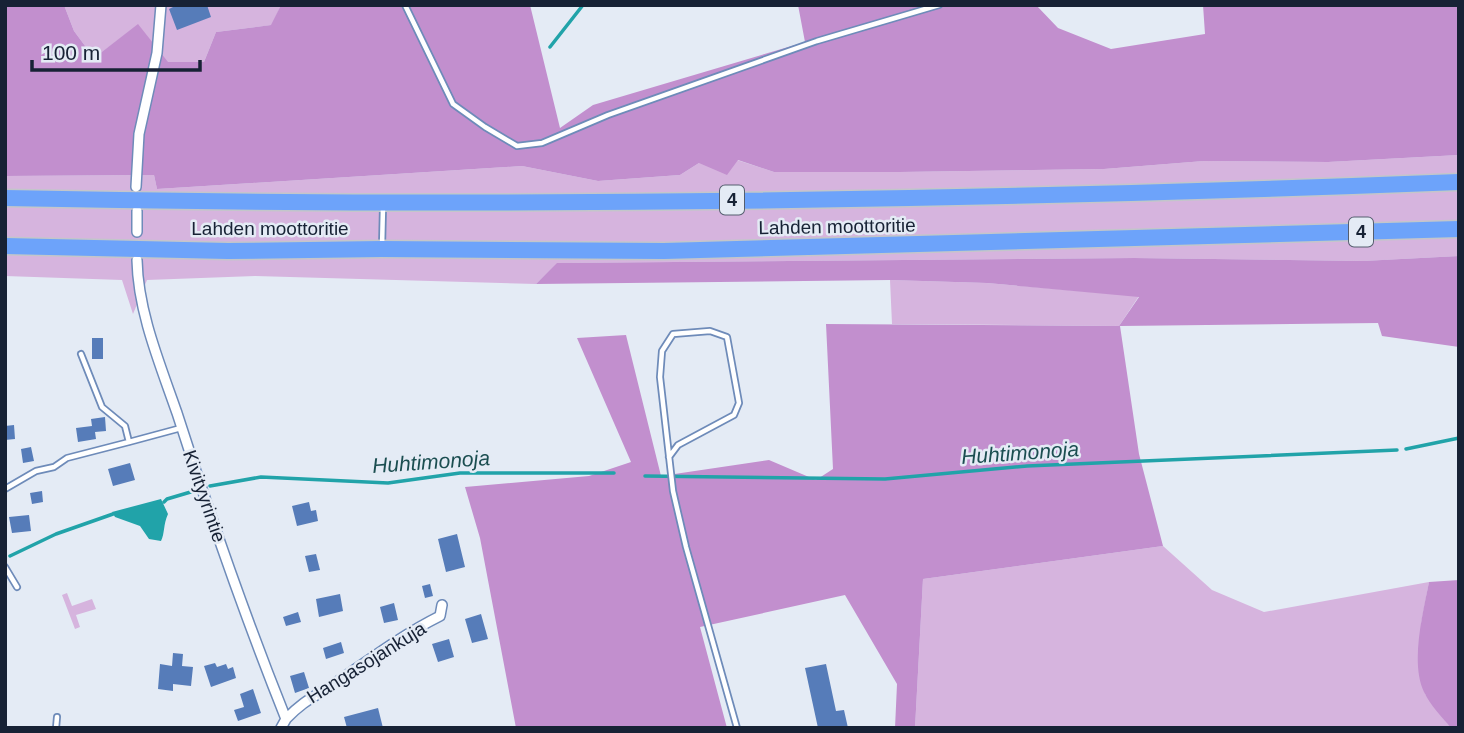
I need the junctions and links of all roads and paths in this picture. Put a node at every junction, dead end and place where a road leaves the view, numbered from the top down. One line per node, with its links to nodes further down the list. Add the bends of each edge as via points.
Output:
1 (162, 5): 5 (street, via 157,53 139,134)
2 (405, 5): 3 (lane, via 453,104 517,146 542,143 817,41)
3 (939, 5)
4 (1459, 182): 7 (highway, Lahden moottoritie / 4, via 1061,194)
5 (136, 187)
6 (5, 198): 7 (highway, Lahden moottoritie / 4)
7 (382, 203): 12 (lane)
8 (136, 211): 10 (street)
9 (1459, 229): 12 (highway, Lahden moottoritie / 4, via 664,251)
10 (137, 232)
11 (5, 246): 12 (highway, Lahden moottoritie / 4)
12 (382, 249)
13 (137, 260): 15 (street, Kivityyrintie, via 138,287)
14 (81, 354): 16 (lane, via 102,407 125,426)
15 (181, 428): 16 (lane); 23 (street, Kivityyrintie)
16 (129, 442): 18 (lane, via 67,458)
17 (669, 457): 17 (lane, via 660,377 662,352 673,334 710,331 727,337 739,403 734,415 678,445); 25 (lane, via 686,547)
18 (5, 489)
19 (5, 567): 20 (lane)
20 (17, 587)
21 (442, 605): 23 (street, Hangasojankuja, via 440,617 413,629 301,703)
22 (57, 717): 24 (lane)
23 (283, 724)
24 (56, 728)
25 (737, 728)

